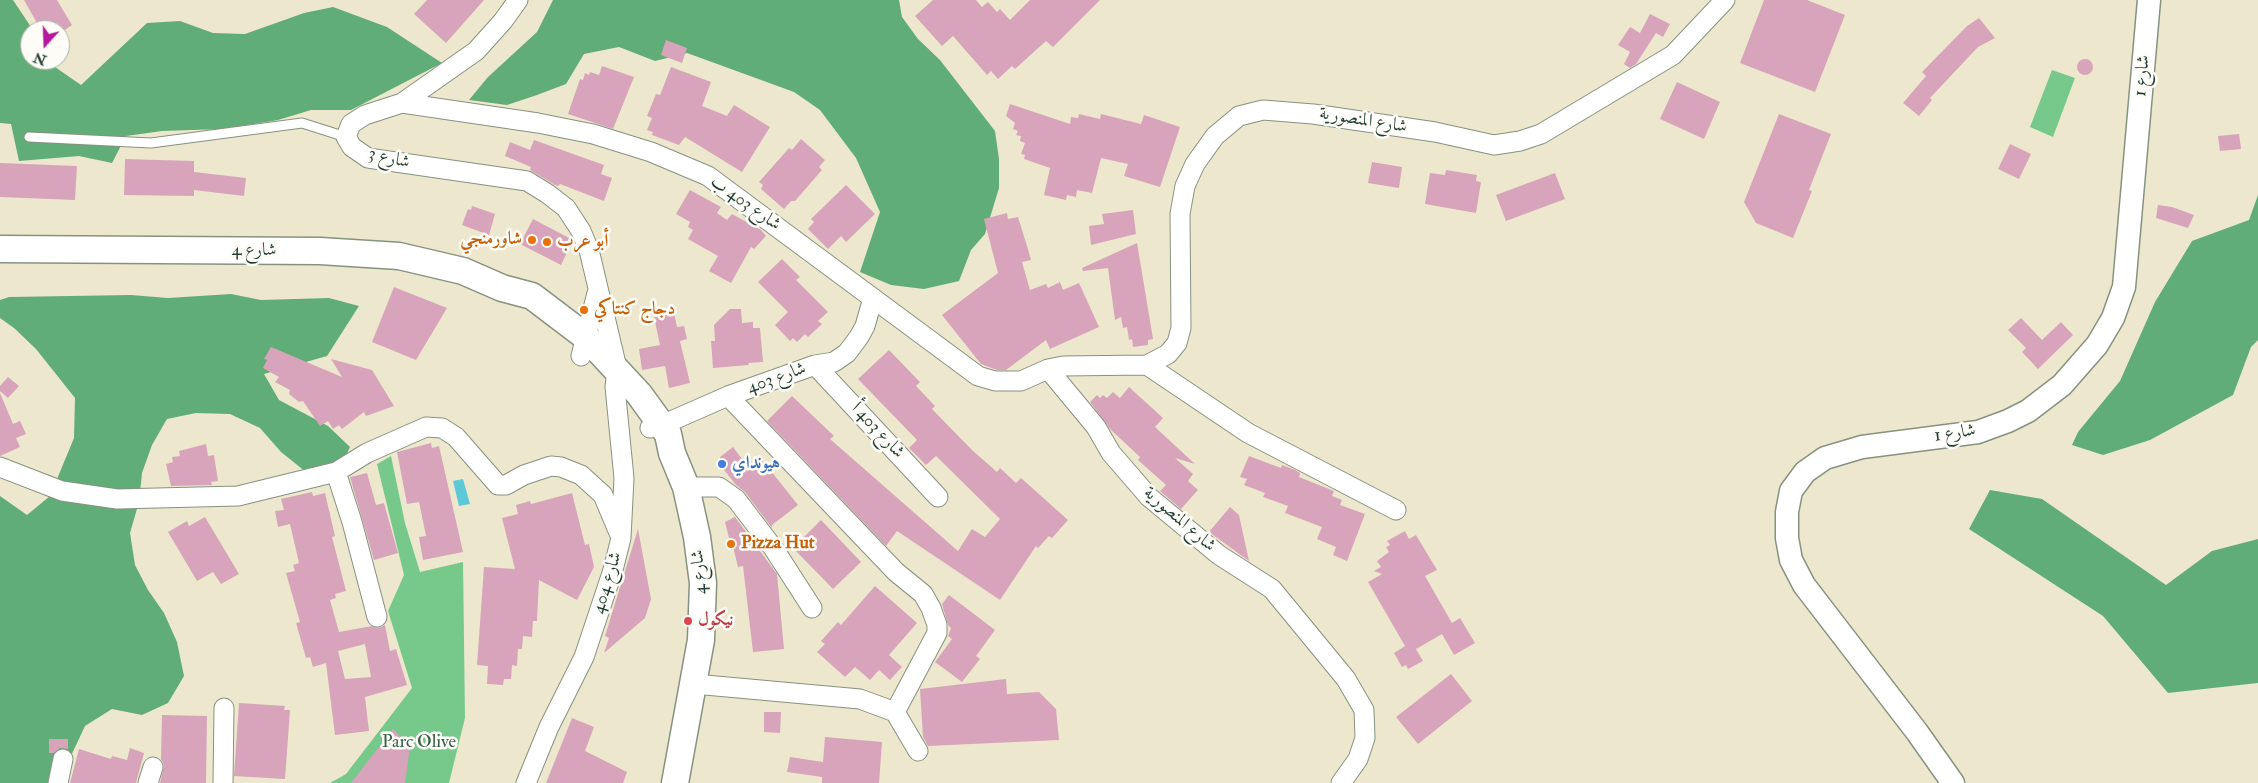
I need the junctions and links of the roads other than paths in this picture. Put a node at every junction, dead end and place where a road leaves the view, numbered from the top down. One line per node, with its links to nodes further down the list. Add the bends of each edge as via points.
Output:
1 (518, 0): 4 (street, شارع 3, via 504,21 476,51)
2 (1725, 0): 12 (street, شارع المنصورية, via 1672,55 1541,134 1520,141 1494,145 1435,132 1313,114 1263,110 1239,116 1216,136 1195,164 1185,186 1180,214 1181,328 1177,343 1168,354)
3 (2149, 0): 35 (street, شارع 1, via 2124,287 2113,318 2097,345 2057,389 2008,422 1978,432 1862,447 1825,458 1805,472 1791,491 1787,538 1791,560 1804,584)
4 (402, 103): 6 (street, شارع 3, via 351,124); 9 (street, شارع 403 ب, via 538,123 593,134 651,152 708,176)
5 (29, 136): 6 (lane, via 151,143 302,123)
6 (346, 137): 8 (street, شارع 3, via 352,147 368,158 527,181 566,208 581,231)
7 (0, 249): 10 (main road, شارع 4, via 372,253 431,262 532,296)
8 (598, 290): 10 (street, شارع 3); 14 (street, شارع 3)
9 (873, 298): 11 (street, شارع 403, via 865,326 847,354 834,362); 13 (street, شارع 403 ب, via 978,376 995,381 1021,381)
10 (584, 347): 14 (main road, شارع 4)
11 (815, 365): 15 (street, شارع 403); 20 (street, شارع 403 أ)
12 (1147, 365): 13 (street, شارع المنصورية); 21 (street, via 1248,433)
13 (1048, 369): 34 (street, شارع المنصورية, via 1096,427 1111,453 1149,497 1220,555 1272,589 1346,679 1364,710 1364,738 1358,760)
14 (616, 378): 16 (main road, شارع 4); 22 (street, شارع 404, via 624,478)
15 (728, 396): 16 (street, شارع 403); 27 (street, via 896,572 922,594 931,608 937,633)
16 (656, 427): 19 (main road, شارع 4, via 668,434)
17 (0, 467): 18 (street, via 62,490 117,499 238,496)
18 (336, 472): 22 (street, via 368,453 426,427 442,428 456,437 498,485 506,485 552,466 581,475 602,495); 24 (street)
19 (686, 487): 23 (street, via 719,487 736,499 774,549); 25 (main road, شارع 4, via 703,583 701,640)
20 (938, 497)
21 (1396, 510)
22 (621, 538): 32 (street, شارع 404, via 584,657)
23 (812, 608)
24 (377, 617)
25 (694, 684): 27 (street, via 860,699); 33 (main road, شارع 4)
26 (224, 708): 31 (street)
27 (895, 712): 28 (street)
28 (918, 751)
29 (63, 759): 30 (street)
30 (58, 783)
31 (223, 783)
32 (526, 783)
33 (675, 783)
34 (1341, 783)
35 (1953, 783)

